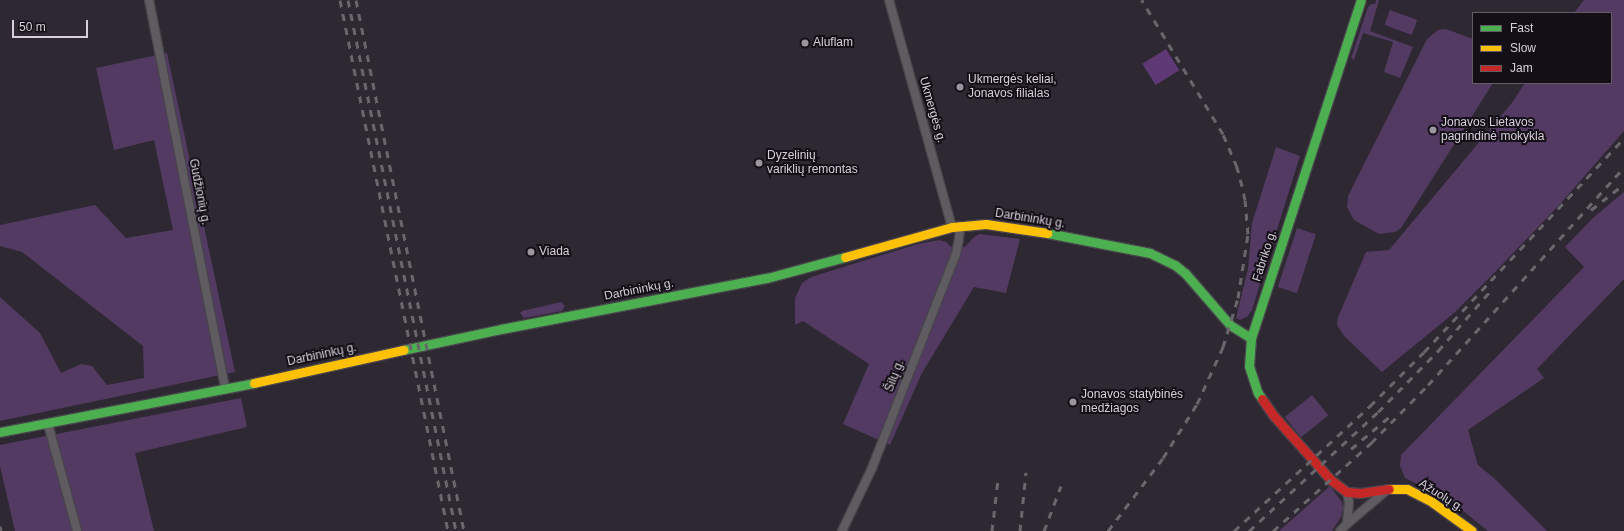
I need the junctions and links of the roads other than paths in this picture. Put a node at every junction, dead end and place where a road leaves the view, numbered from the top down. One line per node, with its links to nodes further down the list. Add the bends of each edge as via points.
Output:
1 (149, 0): 6 (street, Gudžionių g.)
2 (889, 0): 4 (street, Ukmergės g.)
3 (1361, 0): 5 (main road, Fabriko g.)
4 (956, 226): 5 (main road, Darbininkų g., via 1012,226 1150,253 1165,259 1185,273 1230,325); 6 (main road, Darbininkų g., via 767,278 488,332); 13 (street, Šilų g., via 959,239 956,254 872,468)
5 (1251, 338): 10 (main road, Fabriko g., via 1249,366 1264,403 1331,480)
6 (225, 388): 7 (main road, Darbininkų g.)
7 (48, 424): 8 (main road, Darbininkų g.); 12 (street)
8 (0, 432)
9 (1388, 489): 10 (main road, Ąžuolų g.); 11 (street); 15 (main road, Ąžuolų g., via 1407,489 1418,494)
10 (1347, 492): 11 (street)
11 (1347, 524): 14 (street)
12 (77, 531)
13 (842, 531)
14 (1340, 531)
15 (1472, 531)

